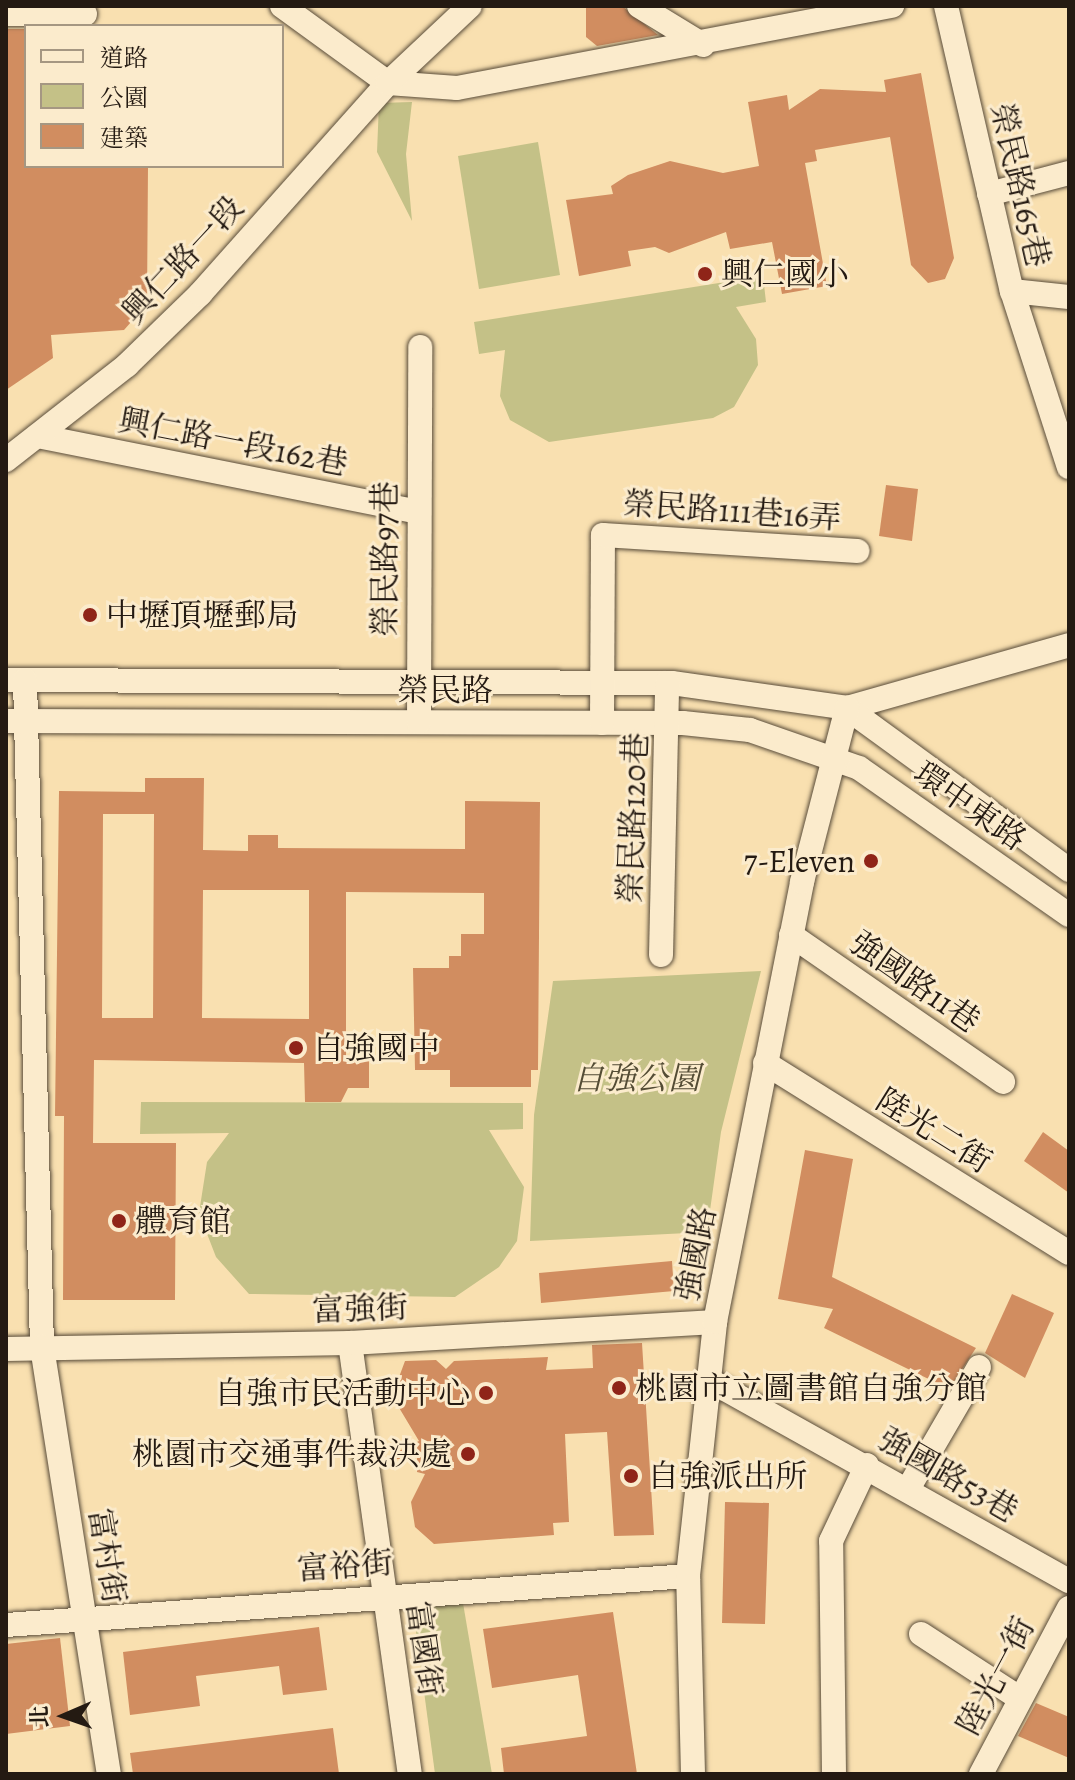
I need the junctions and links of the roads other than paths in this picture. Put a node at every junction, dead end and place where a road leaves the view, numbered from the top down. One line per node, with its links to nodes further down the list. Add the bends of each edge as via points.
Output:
1 (282, 6): 9 (street)
2 (470, 6): 9 (street, 興仁路一段)
3 (639, 6): 8 (street)
4 (946, 6): 11 (street, 榮民路165巷)
5 (880, 8): 8 (street)
6 (12, 11): 7 (street)
7 (85, 14)
8 (703, 45): 9 (street, via 457,88)
9 (388, 83): 15 (street, 興仁路一段, via 200,294)
10 (1069, 173): 11 (street)
11 (989, 194): 12 (street, 榮民路165巷)
12 (1012, 291): 13 (street); 16 (street, 榮民路165巷)
13 (1069, 297)
14 (420, 347): 18 (street, 榮民路97巷)
15 (38, 436): 17 (street, 興仁路一段); 18 (street, 興仁路一段162巷)
16 (1067, 456)
17 (6, 460)
18 (415, 511): 22 (street, 榮民路97巷)
19 (857, 551): 23 (street, 榮民路111巷16弄, via 603,535)
20 (1068, 646): 25 (street, 榮民路)
21 (16, 680): 22 (street, 榮民路); 26 (street, 富村街)
22 (417, 682): 23 (street, 榮民路); 27 (street, 榮民路97巷)
23 (602, 683): 24 (street, 榮民路); 28 (street)
24 (667, 683): 25 (street, 榮民路); 29 (street, 榮民路120巷)
25 (847, 708): 30 (street); 32 (street, 環中東路)
26 (15, 721): 27 (street, 榮民路); 31 (street, 富村街)
27 (419, 722): 28 (street, 榮民路)
28 (602, 723): 29 (street, 榮民路)
29 (668, 723): 30 (street, 榮民路, via 750,730); 35 (street, 榮民路120巷)
30 (831, 754): 33 (street, 環中東路); 34 (street, 強國路)
31 (16, 834): 41 (street, 富村街)
32 (1069, 870)
33 (1069, 915)
34 (791, 935): 36 (street, 強國路); 37 (street, 強國路11巷)
35 (661, 955)
36 (765, 1063): 38 (street, 陸光二街); 39 (street, 強國路)
37 (1003, 1082)
38 (1069, 1253)
39 (715, 1322): 40 (street, 富強街); 44 (street, 強國路)
40 (350, 1343): 41 (street, 富強街); 49 (street, 富國街)
41 (42, 1347): 42 (street, 富強街); 51 (street, 富村街)
42 (6, 1349)
43 (979, 1367): 46 (street)
44 (709, 1380): 45 (street, 強國路53巷); 47 (street, 強國路)
45 (867, 1465): 46 (street, 強國路53巷); 58 (street, via 831,1541)
46 (908, 1489): 48 (street, 強國路53巷)
47 (688, 1576): 49 (street, 富裕街); 57 (street, 強國路)
48 (1069, 1581)
49 (383, 1595): 51 (street, 富裕街); 56 (street, 富國街)
50 (1069, 1608): 54 (street, 陸光一街)
51 (84, 1618): 52 (street, 富裕街); 55 (street, 富村街)
52 (6, 1625)
53 (921, 1634): 54 (street)
54 (1019, 1698): 59 (street, 陸光一街)
55 (109, 1774)
56 (410, 1774)
57 (693, 1774)
58 (834, 1774)
59 (981, 1774)

